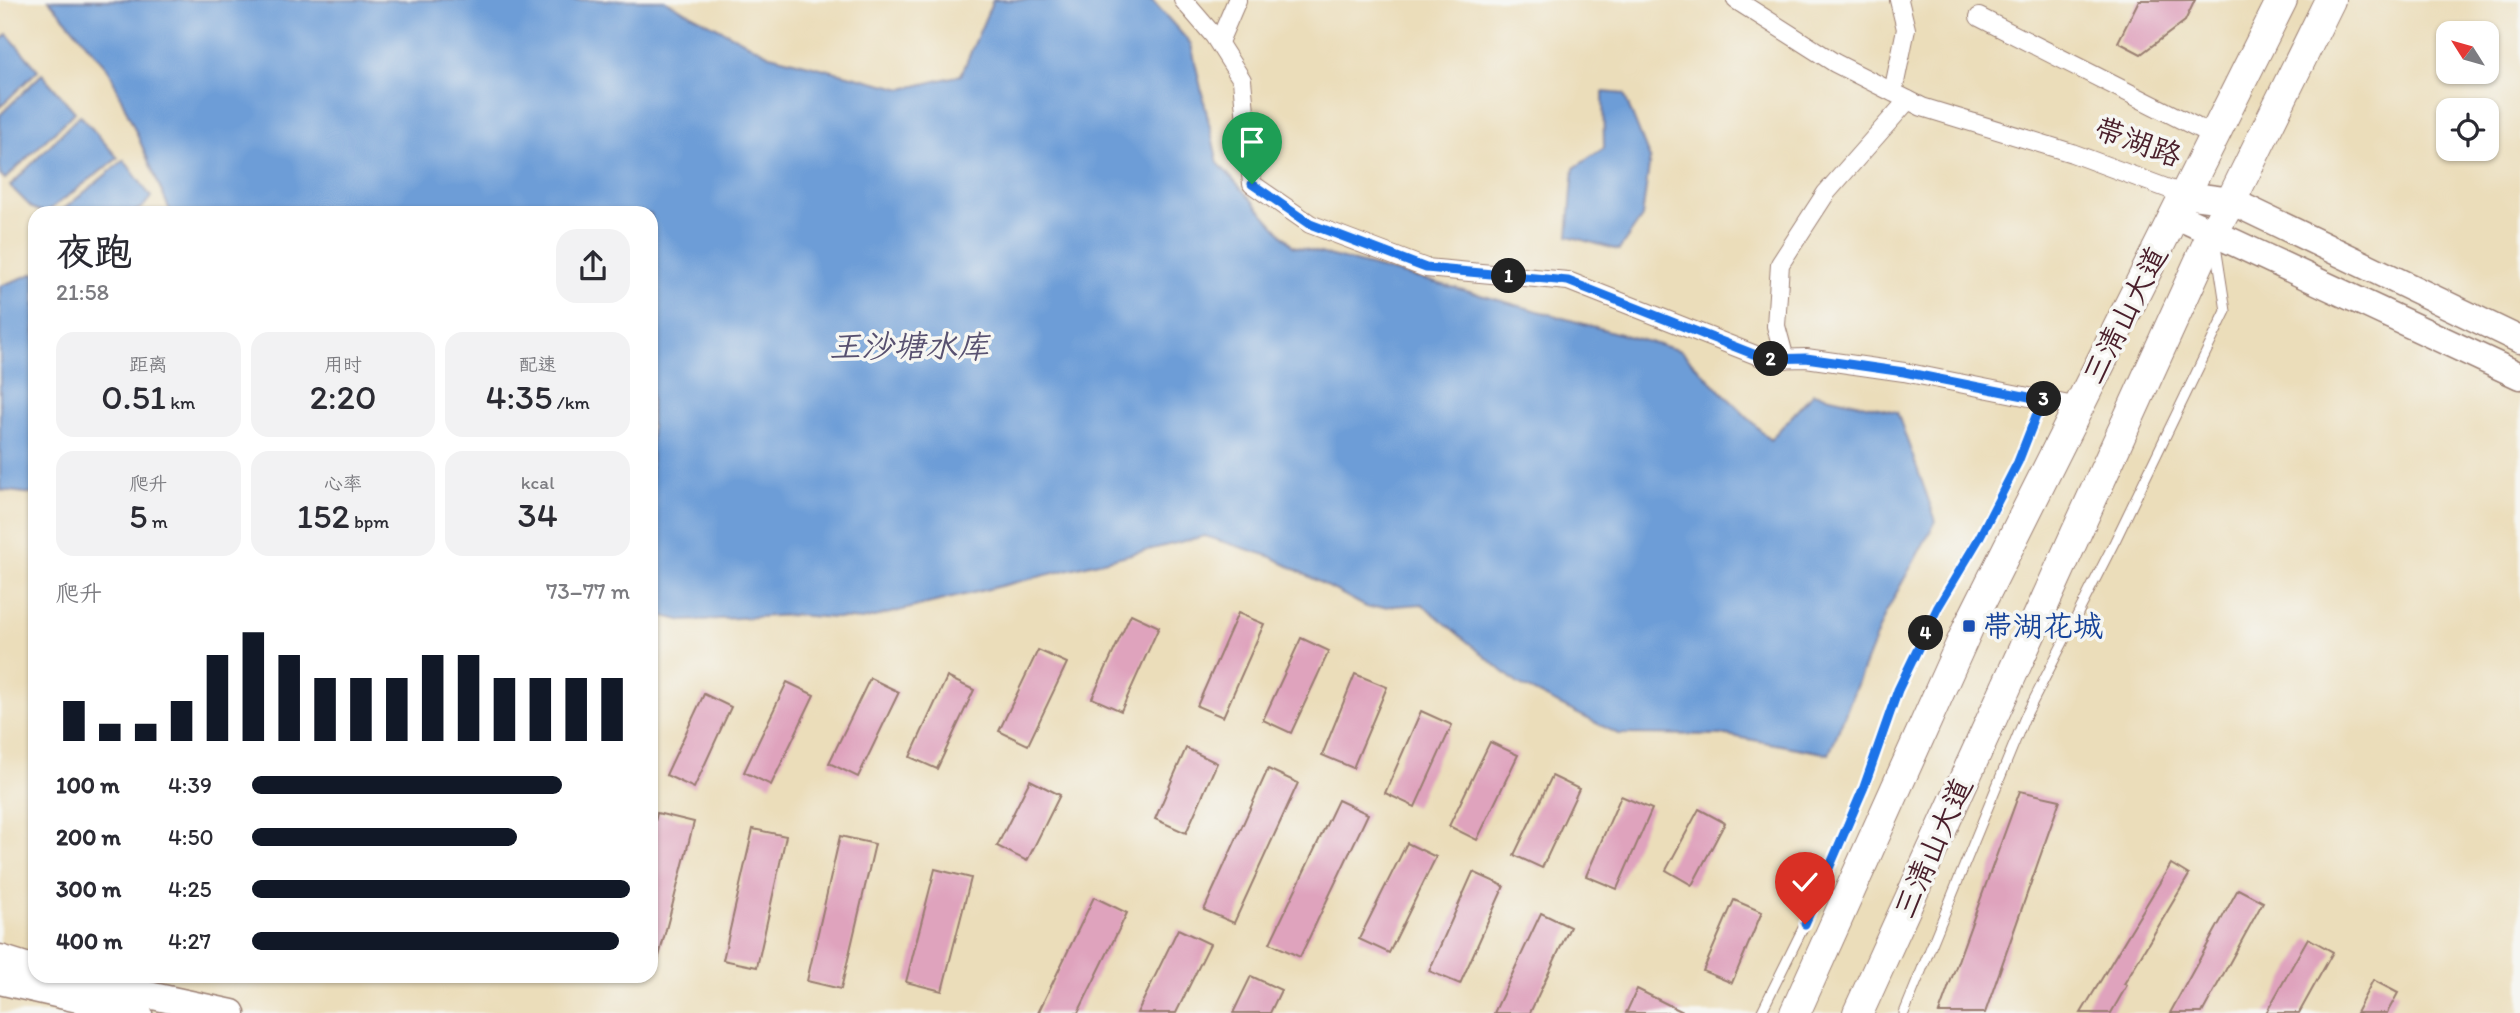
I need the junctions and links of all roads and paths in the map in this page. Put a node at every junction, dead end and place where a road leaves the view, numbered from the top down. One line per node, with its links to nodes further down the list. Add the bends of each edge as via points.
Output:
1 (1183, 0): 8 (street)
2 (1237, 0): 8 (street)
3 (1736, 0): 9 (street, 带湖路)
4 (1899, 0): 9 (street, via 1906,29)
5 (2282, 0): 10 (highway, 三清山大道)
6 (2330, 0): 11 (highway, 三清山大道)
7 (1979, 17): 10 (street)
8 (1219, 42): 15 (street, via 1242,80 1252,184 1310,224 1426,268 1568,281 1766,359)
9 (1900, 96): 12 (street, 带湖路, via 2071,153); 15 (street, via 1826,193 1780,264 1776,326)
10 (2214, 135): 12 (highway, 三清山大道)
11 (2231, 201): 12 (main road, 带湖路); 13 (highway, 三清山大道); 14 (main road, 带湖路)
12 (2180, 205): 13 (main road, 带湖路); 17 (highway, 三清山大道)
13 (2213, 232): 16 (main road, 带湖路); 26 (highway, 三清山大道); 27 (lane, via 2226,311 2025,718)
14 (2520, 340)
15 (1785, 359): 17 (street, via 1904,372)
16 (2520, 376)
17 (2067, 404): 24 (lane, via 2036,416 1978,540 1938,607 1904,678 1805,924); 25 (highway, 三清山大道)
18 (0, 958): 19 (main road)
19 (28, 967)
20 (0, 981): 22 (main road)
21 (93, 983): 23 (main road)
22 (139, 1013)
23 (232, 1013)
24 (1761, 1013)
25 (1795, 1013)
26 (1858, 1013)
27 (1904, 1013)

